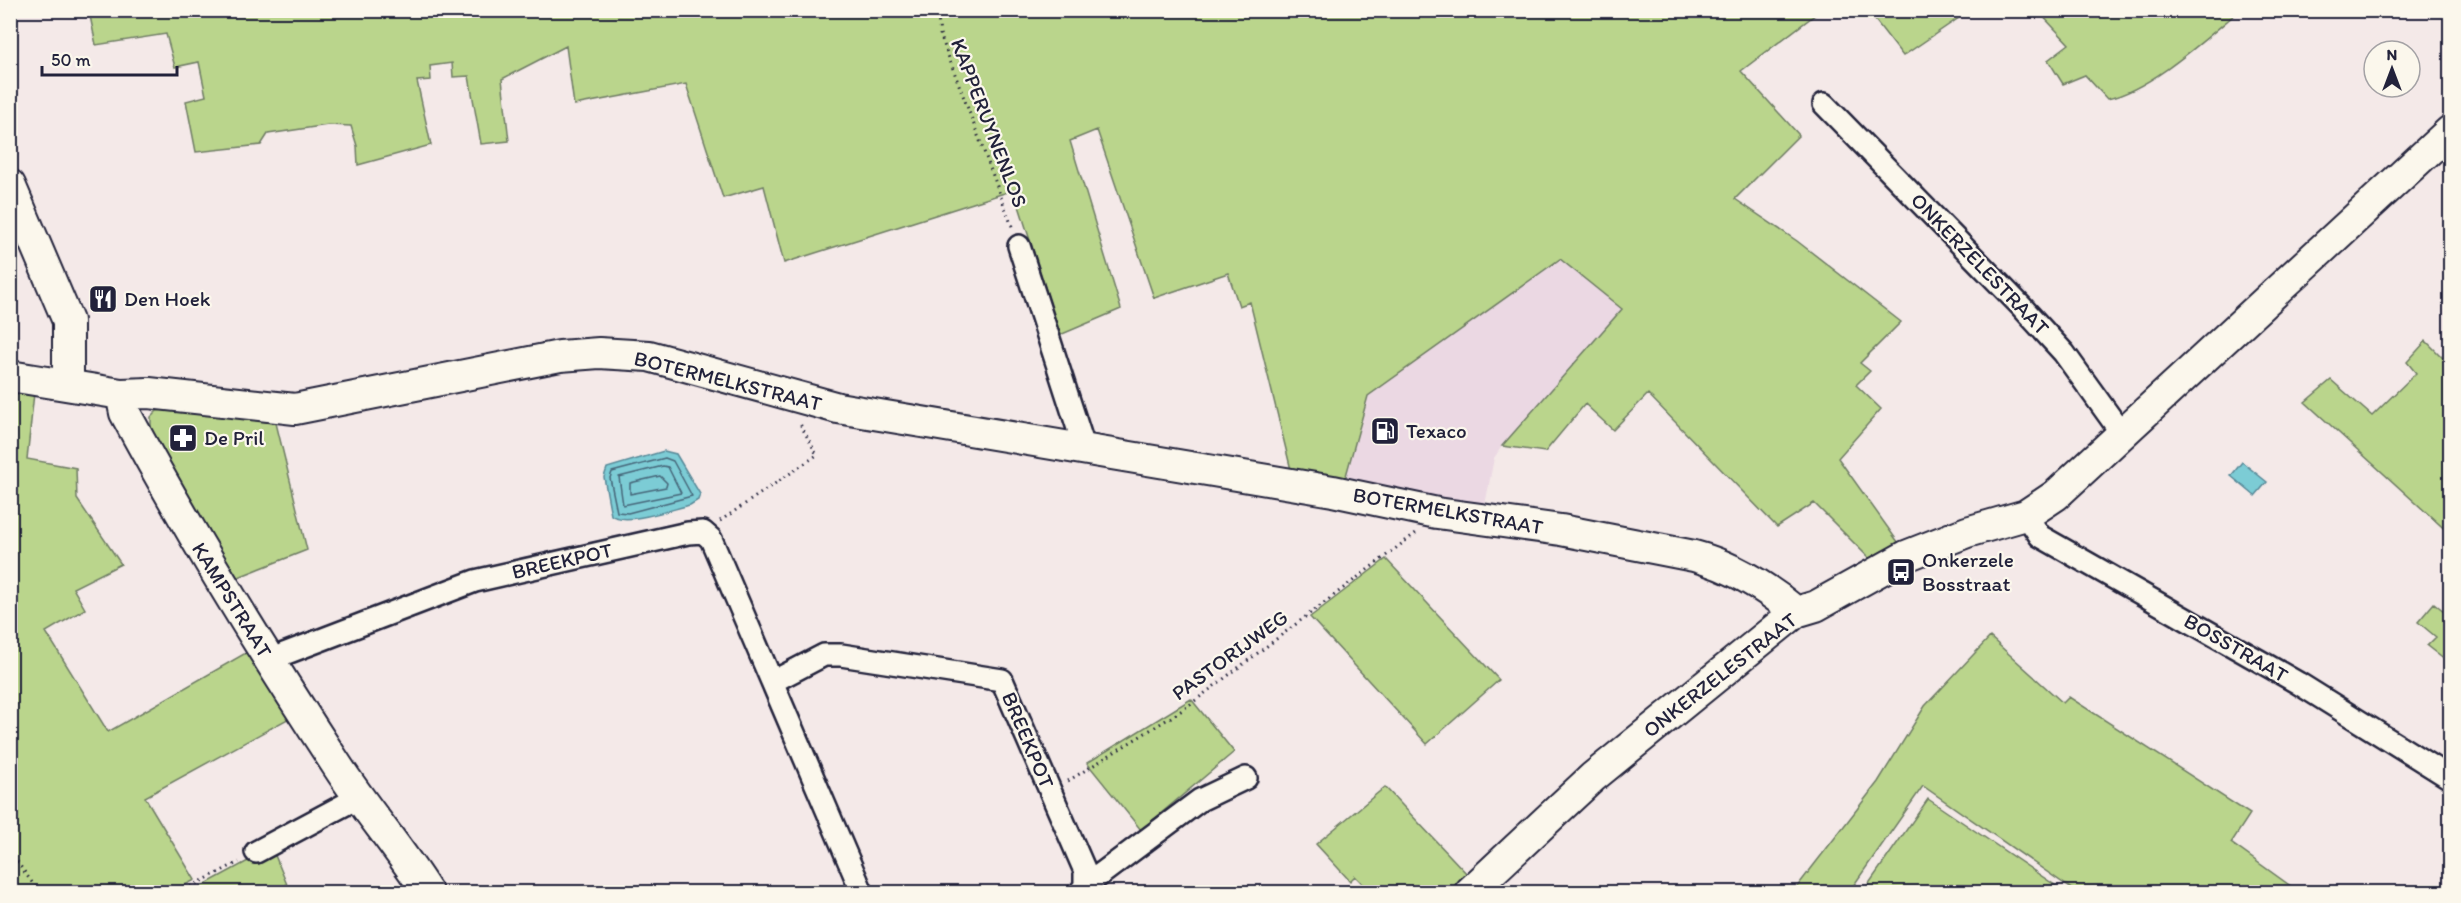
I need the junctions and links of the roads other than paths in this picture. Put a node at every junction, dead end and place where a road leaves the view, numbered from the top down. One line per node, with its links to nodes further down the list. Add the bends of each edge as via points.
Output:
1 (1824, 104): 8 (street, ONKERZELESTRAAT, via 2064,353)
2 (2451, 130): 8 (street, ONKERZELESTRAAT)
3 (10, 185): 6 (street, via 68,321)
4 (1019, 246): 9 (street)
5 (10, 376): 6 (street, BOTERMELKSTRAAT)
6 (68, 384): 7 (street, BOTERMELKSTRAAT)
7 (122, 394): 9 (street, BOTERMELKSTRAAT, via 149,393 295,409 494,368 599,353 649,356 838,408); 12 (street, KAMPSTRAAT, via 124,412 185,525)
8 (2123, 435): 10 (street, ONKERZELESTRAAT, via 2066,487)
9 (1086, 450): 11 (street, BOTERMELKSTRAAT, via 1694,556 1745,576)
10 (2026, 515): 11 (street, ONKERZELESTRAAT, via 1906,556 1816,606); 15 (street, BOSSTRAAT, via 2046,540 2298,683)
11 (1796, 612): 21 (street, ONKERZELESTRAAT, via 1593,777)
12 (270, 662): 13 (street, BREEKPOT, via 475,581 703,532 711,539); 16 (street, KAMPSTRAAT)
13 (774, 681): 18 (street, BREEKPOT, via 824,655 1002,680 1085,871); 20 (street)
14 (1246, 778): 18 (street, BREEKPOT, via 1200,800)
15 (2451, 778)
16 (359, 796): 17 (street); 19 (street, KAMPSTRAAT)
17 (256, 852)
18 (1083, 889)
19 (428, 892)
20 (862, 892)
21 (1470, 892)

